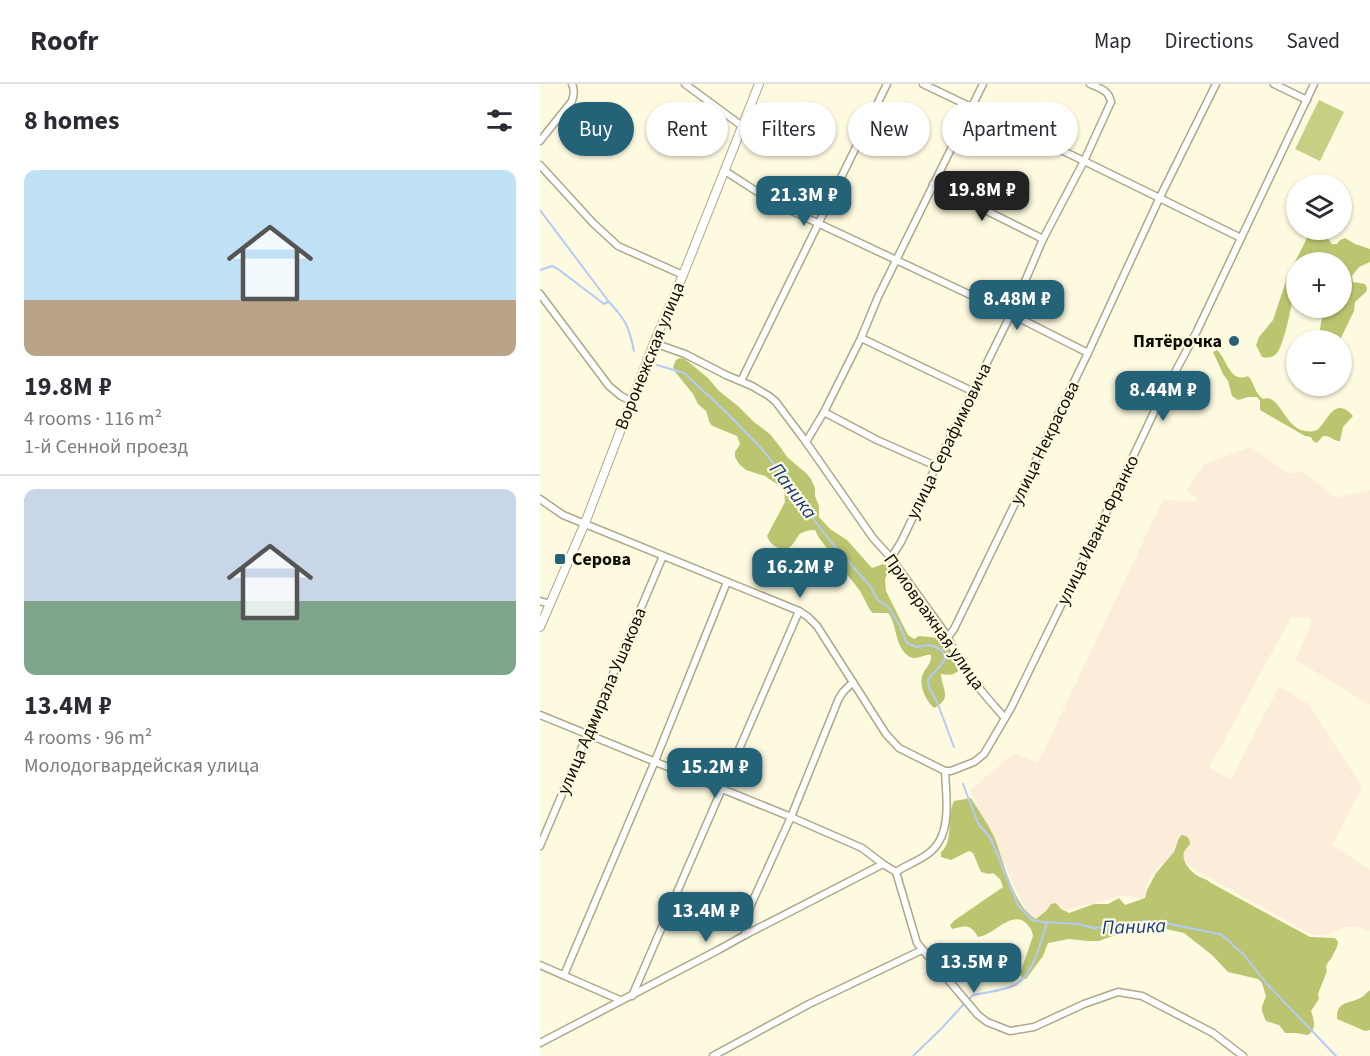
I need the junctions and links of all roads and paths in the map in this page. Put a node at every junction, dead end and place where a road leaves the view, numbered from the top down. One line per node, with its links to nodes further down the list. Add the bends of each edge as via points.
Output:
1 (572, 84): 17 (street, via 572,101)
2 (685, 84): 15 (street)
3 (759, 84): 12 (street, Воронежская улица)
4 (887, 84): 25 (street)
5 (923, 84): 13 (street)
6 (983, 84): 14 (street)
7 (1090, 84): 20 (street, улица Серафимовича, via 1110,95 1111,102)
8 (1216, 84): 24 (street, улица Некрасова)
9 (1274, 84): 11 (street)
10 (1314, 84): 11 (street, улица Ивана Франко)
11 (1306, 100): 26 (street, улица Ивана Франко)
12 (752, 102)
13 (961, 102)
14 (974, 102)
15 (740, 125)
16 (740, 131): 22 (street, Воронежская улица)
17 (540, 141)
18 (947, 156): 23 (street)
19 (1074, 156): 20 (street)
20 (1084, 161): 24 (street); 27 (street, улица Серафимовича)
21 (540, 165): 29 (street, via 618,246)
22 (725, 171): 25 (street); 29 (street, Воронежская улица)
23 (933, 184): 27 (street); 28 (street)
24 (1159, 199): 26 (street); 34 (street, улица Некрасова)
25 (820, 223): 28 (street); 35 (street)
26 (1241, 238): 53 (street, улица Ивана Франко)
27 (1043, 239): 31 (street, улица Серафимовича)
28 (897, 260): 31 (street); 32 (street)
29 (683, 275): 33 (street, Воронежская улица)
30 (540, 294): 37 (street, via 609,386)
31 (1011, 314): 34 (street); 36 (street, улица Серафимовича)
32 (861, 338): 36 (street); 38 (street)
33 (654, 343): 35 (street, Приовражная улица); 37 (street, Воронежская улица)
34 (1088, 353): 50 (street, улица Некрасова)
35 (741, 381): 39 (street, Приовражная улица, via 776,402)
36 (974, 392): 40 (street, улица Серафимовича)
37 (631, 401): 42 (street, Воронежская улица)
38 (824, 412): 39 (street); 40 (street)
39 (806, 442): 44 (street, Приовражная улица)
40 (936, 466): 44 (street, улица Серафимовича)
41 (540, 499): 42 (street, via 563,515)
42 (585, 523): 43 (street); 47 (street, Воронежская улица)
43 (663, 556): 45 (street); 54 (street, улица Адмирала Ушакова)
44 (891, 558): 50 (street, Приовражная улица)
45 (728, 582): 48 (street); 55 (street)
46 (540, 601): 47 (street)
47 (550, 604): 49 (street, Воронежская улица)
48 (799, 611): 51 (street, via 817,626); 57 (street)
49 (540, 627)
50 (948, 637): 53 (street, Приовражная улица, via 964,669)
51 (853, 682): 56 (street, via 899,748); 58 (street, via 836,705)
52 (540, 715): 54 (street)
53 (1005, 718): 56 (street, улица Ивана Франко, via 984,754 974,762)
54 (588, 734): 55 (street); 59 (street, улица Адмирала Ушакова)
55 (655, 761): 57 (street); 65 (street)
56 (945, 771): 61 (street, via 946,814 940,842 931,852)
57 (722, 789): 58 (street); 66 (street)
58 (791, 817): 60 (street, via 862,848); 62 (street, via 750,907)
59 (540, 846)
60 (883, 864): 61 (street); 62 (street)
61 (896, 872): 63 (street, via 916,943)
62 (745, 935): 66 (street)
63 (922, 950): 69 (street); 70 (street, via 978,1015 1010,1031 1035,1027 1118,992 1142,996 1213,1033)
64 (540, 965): 65 (street)
65 (564, 975): 67 (street)
66 (632, 996): 67 (street)
67 (620, 1000): 68 (street)
68 (540, 1043)
69 (713, 1056)
70 (1243, 1056)

